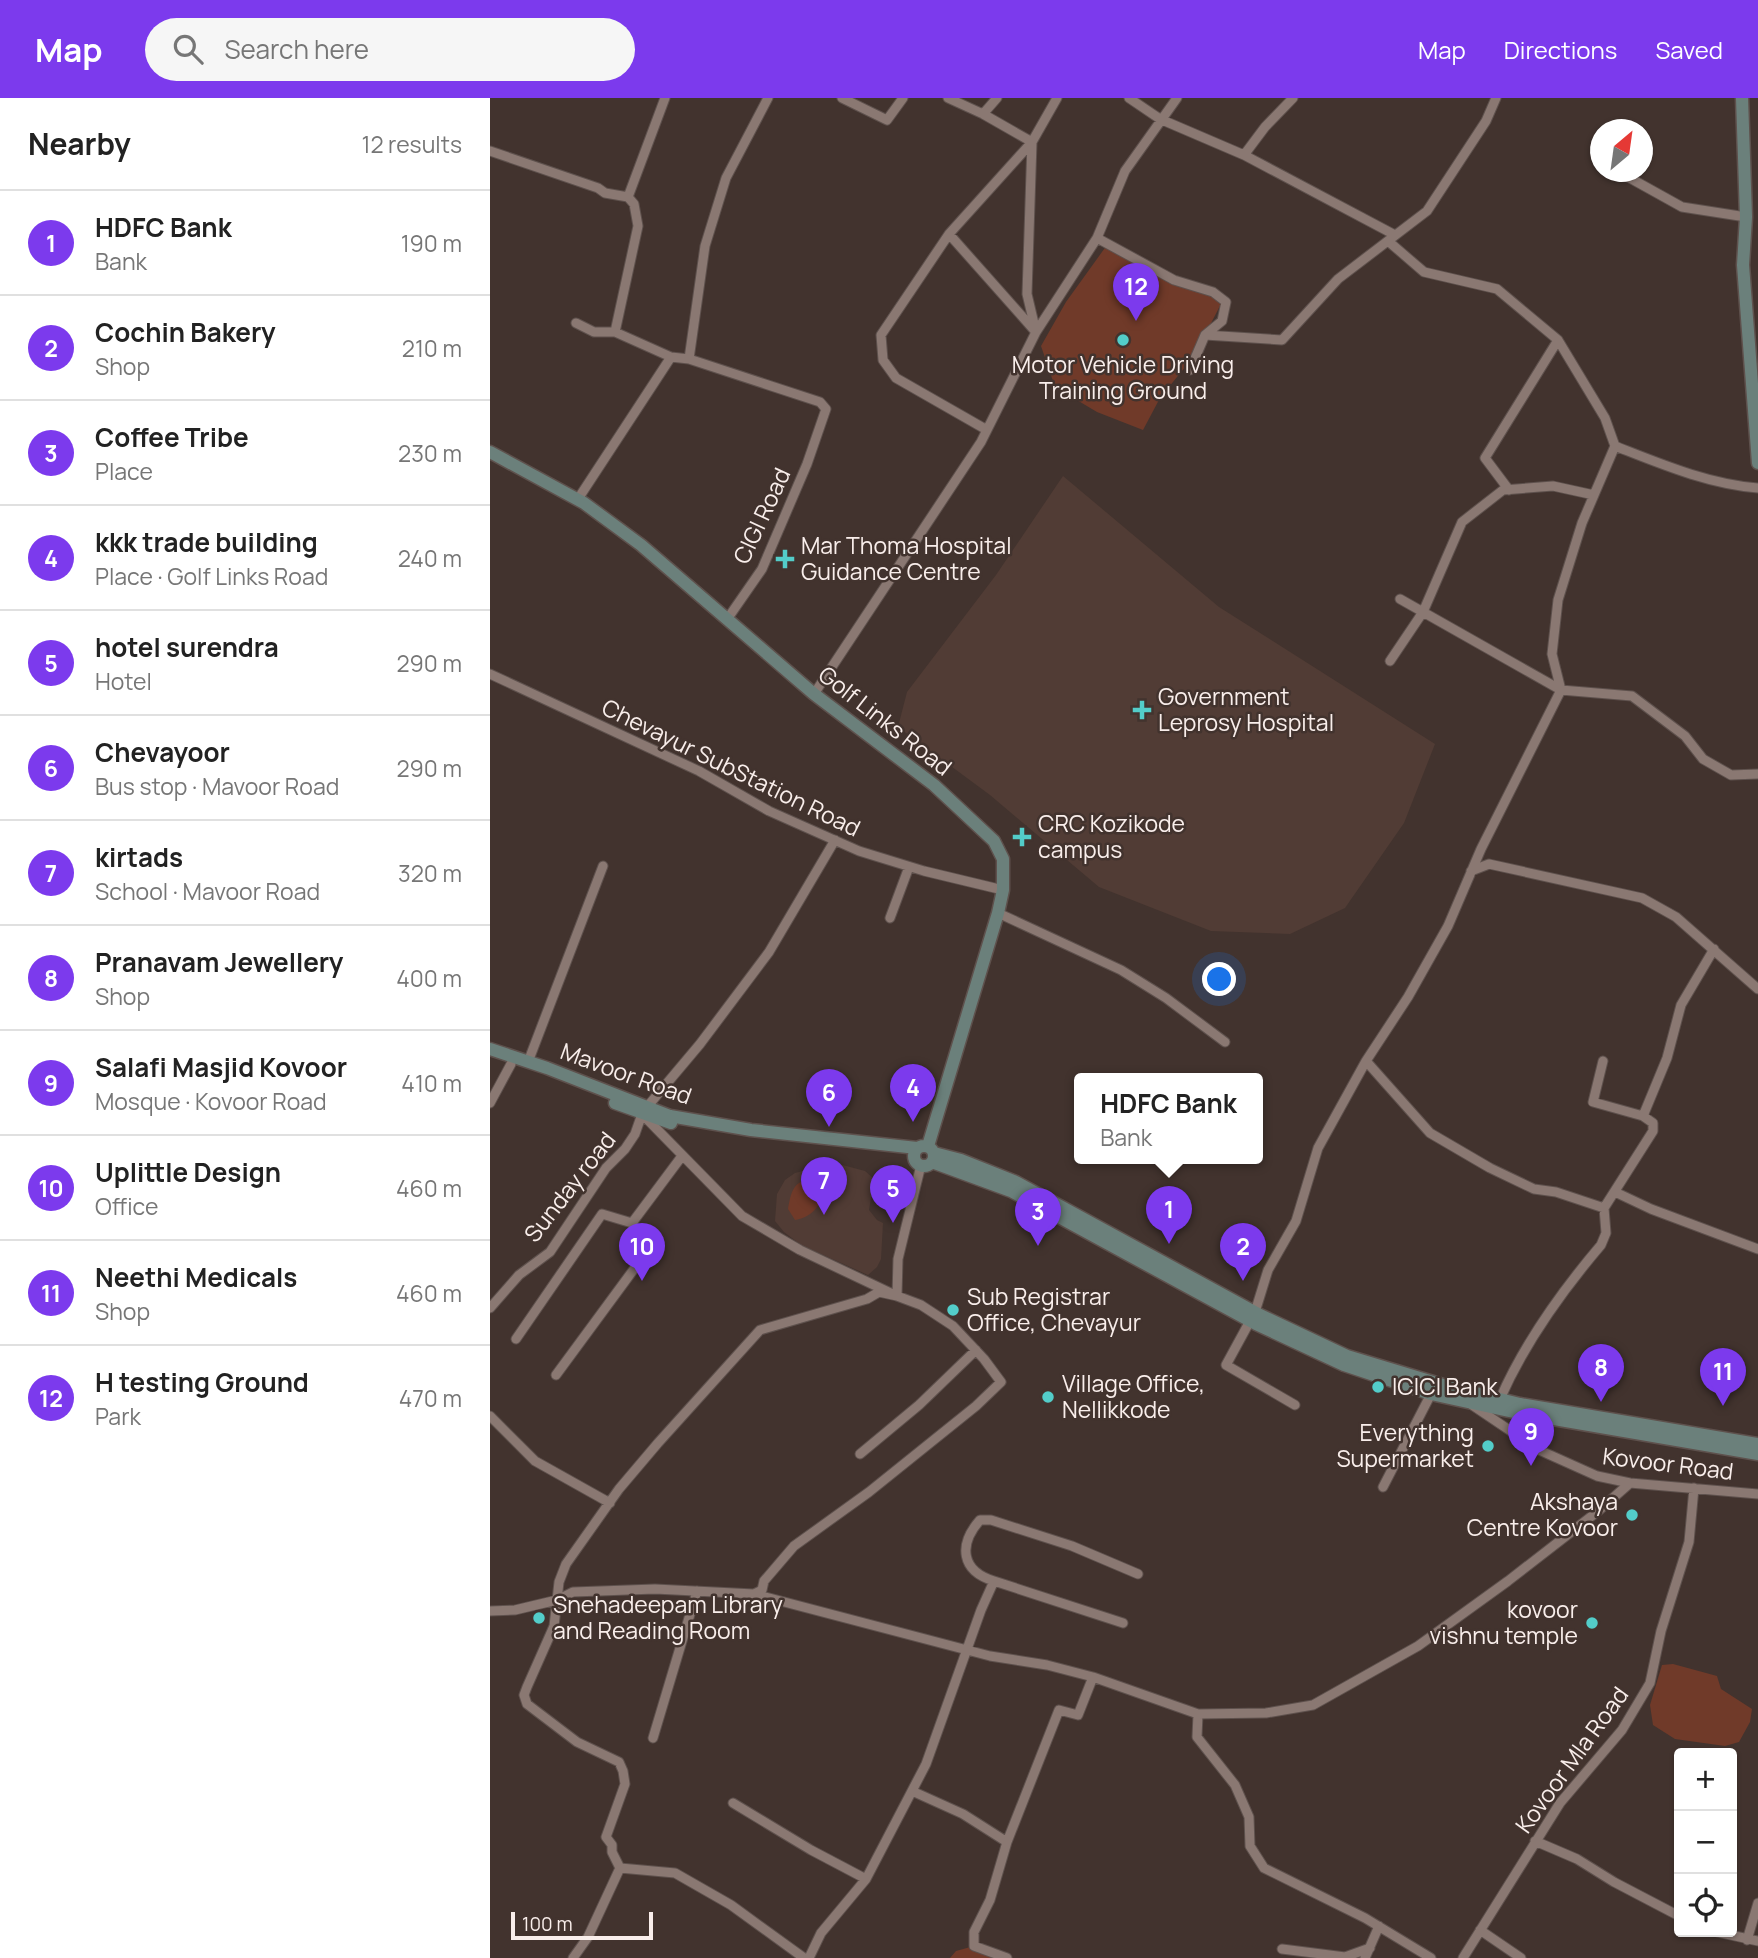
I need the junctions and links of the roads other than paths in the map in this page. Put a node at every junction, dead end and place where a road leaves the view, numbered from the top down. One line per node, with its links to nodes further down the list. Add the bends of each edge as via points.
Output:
1 (664, 98): 19 (street)
2 (768, 98): 30 (street, via 726,178 705,246)
3 (842, 98): 4 (street, via 887,120)
4 (903, 98)
5 (948, 98): 13 (street)
6 (997, 98): 13 (street)
7 (1057, 98): 15 (street)
8 (1129, 98): 14 (street)
9 (1177, 98): 14 (street)
10 (1293, 98): 17 (street)
11 (1496, 98): 23 (street, via 1427,211)
12 (1742, 98): 20 (main road)
13 (983, 114): 15 (street)
14 (1160, 119): 17 (street); 22 (street, via 1125,171)
15 (1031, 142): 21 (street); 26 (street, via 1027,294)
16 (490, 151): 19 (street)
17 (1244, 155): 23 (street)
18 (1637, 182): 20 (street, via 1682,207)
19 (628, 197): 25 (street, via 638,226)
20 (1746, 217): 32 (main road, via 1743,265)
21 (949, 234): 26 (street); 33 (street, via 881,335 883,360 896,378)
22 (1097, 238): 26 (street); 27 (street, via 1226,302 1222,321)
23 (1392, 238): 27 (street, via 1338,279 1282,340); 28 (street, via 1424,272 1497,289)
24 (576, 323): 25 (street, via 594,332)
25 (615, 332): 29 (street)
26 (1037, 332): 33 (street)
27 (1205, 335): 31 (street)
28 (1558, 340): 34 (street, via 1605,418); 38 (street, via 1485,458)
29 (671, 357): 30 (street); 40 (street)
30 (689, 359): 43 (street, CIGI Road, via 820,402 826,409 762,569)
31 (1190, 370)
32 (1755, 385): 36 (main road)
33 (987, 430): 47 (street)
34 (1615, 446): 37 (street, via 1729,486); 39 (street)
35 (490, 452): 40 (main road, Golf Links Road)
36 (1758, 463)
37 (1758, 488)
38 (1509, 490): 39 (street, via 1553,486); 42 (street, via 1462,522)
39 (1594, 495): 46 (street, via 1558,600 1552,654)
40 (578, 499): 43 (main road, Golf Links Road)
41 (1400, 599): 42 (street)
42 (1423, 612): 44 (street); 46 (street)
43 (728, 618): 47 (main road, Golf Links Road)
44 (1390, 661)
45 (490, 674): 49 (street, Chevayur SubStation Road)
46 (1561, 690): 48 (street, via 1632,696 1685,736 1703,759 1731,775); 52 (street)
47 (814, 694): 53 (main road, Golf Links Road, via 934,785 994,841 1003,859)
48 (1758, 774)
49 (835, 840): 51 (street, Chevayur SubStation Road); 66 (street, Sunday road, via 769,953)
50 (603, 866): 63 (street)
51 (909, 867): 53 (street, Chevayur SubStation Road); 55 (street)
52 (1471, 871): 56 (street, via 1489,864 1642,898); 61 (street, via 1426,967)
53 (1003, 890): 54 (main road, Golf Links Road)
54 (998, 913): 58 (street, via 1121,970); 68 (main road, Golf Links Road)
55 (890, 918)
56 (1714, 949): 57 (street); 67 (street, via 1681,1005 1667,1058)
57 (1758, 989)
58 (1225, 1042)
59 (490, 1049): 63 (main road, Mavoor Road)
60 (490, 1058): 64 (main road, Mavoor Road)
61 (1366, 1061): 71 (street, via 1430,1133 1534,1189); 76 (street, via 1318,1149 1296,1221 1268,1270)
62 (1603, 1061): 67 (street, via 1593,1102)
63 (528, 1062): 66 (main road, Mavoor Road)
64 (511, 1064): 65 (street); 66 (main road, Mavoor Road)
65 (490, 1103)
66 (644, 1110): 68 (main road, Mavoor Road); 69 (street); 75 (street, Sunday road, via 635,1134 606,1168 550,1252 519,1275)
67 (1643, 1116): 70 (street, via 1653,1123 1653,1131)
68 (924, 1155): 74 (street, via 898,1259); 76 (main road, Mavoor Road, via 961,1160 1016,1182)
69 (682, 1156): 72 (street); 74 (street, via 742,1216 800,1250)
70 (1615, 1192): 71 (street); 73 (street)
71 (1604, 1208): 82 (street, via 1606,1233 1601,1245 1537,1330)
72 (632, 1223): 77 (street, via 602,1214); 79 (street, via 648,1250)
73 (1758, 1249)
74 (897, 1296): 78 (street, via 953,1326); 93 (street, via 879,1292 760,1330)
75 (490, 1308)
76 (1253, 1317): 80 (main road, via 1344,1365); 81 (main road); 84 (street, via 1226,1365)
77 (516, 1339)
78 (976, 1350): 87 (street); 97 (street, via 1001,1382 869,1492 794,1546 764,1581 762,1590)
79 (556, 1375)
80 (1431, 1394): 81 (main road); 90 (street)
81 (1455, 1394): 82 (main road); 83 (main road)
82 (1500, 1399): 86 (main road)
83 (1467, 1402): 88 (main road); 89 (street, Kovoor Road, via 1539,1450 1597,1476)
84 (1295, 1405)
85 (490, 1416): 93 (street, via 535,1461)
86 (1758, 1444)
87 (860, 1454)
88 (1758, 1454)
89 (1630, 1483): 91 (street, Kovoor Road); 103 (street, via 1520,1572 1418,1646 1313,1705 1266,1713)
90 (1383, 1487)
91 (1694, 1488): 92 (street, Kovoor Road); 107 (street, Kovoor Mla Road, via 1689,1542 1650,1683 1622,1730 1560,1803)
92 (1758, 1494)
93 (610, 1503): 98 (street, via 566,1564)
94 (1138, 1574): 95 (street, via 1064,1543 980,1520 965,1555 968,1566)
95 (994, 1581): 100 (street); 101 (street)
96 (697, 1591): 97 (street); 98 (street, via 573,1592); 104 (street)
97 (754, 1594): 101 (street)
98 (557, 1600): 99 (street); 109 (street, via 554,1626 524,1695 527,1704 561,1731 619,1762 625,1784 606,1837)
99 (490, 1611)
100 (1123, 1623)
101 (967, 1650): 102 (street); 105 (street)
102 (1093, 1677): 103 (street); 108 (street, via 1077,1714 1059,1710)
103 (1198, 1714): 113 (street, via 1197,1737 1235,1786 1249,1817 1250,1846 1264,1868)
104 (653, 1738)
105 (912, 1791): 108 (street, via 963,1814); 110 (street)
106 (733, 1803): 110 (street)
107 (1535, 1841): 112 (street); 114 (street, Kovoor Mla Road)
108 (1007, 1842): 123 (street, via 990,1900 974,1932 974,1946)
109 (620, 1868): 120 (street, via 588,1937); 121 (street, via 675,1873 731,1905)
110 (866, 1879): 122 (street, via 821,1933)
111 (1758, 1903): 116 (street)
112 (1674, 1913)
113 (1379, 1926): 118 (street); 125 (street)
114 (1480, 1930): 126 (street, Kovoor Mla Road); 127 (street)
115 (1736, 1937): 116 (street)
116 (1747, 1940): 117 (street)
117 (1758, 1941)
118 (1370, 1948): 119 (street, via 1345,1957); 124 (street)
119 (1282, 1949)
120 (573, 1958)
121 (804, 1958)
122 (809, 1958)
123 (1007, 1958)
124 (1365, 1958)
125 (1431, 1958)
126 (1463, 1958)
127 (1521, 1958)

